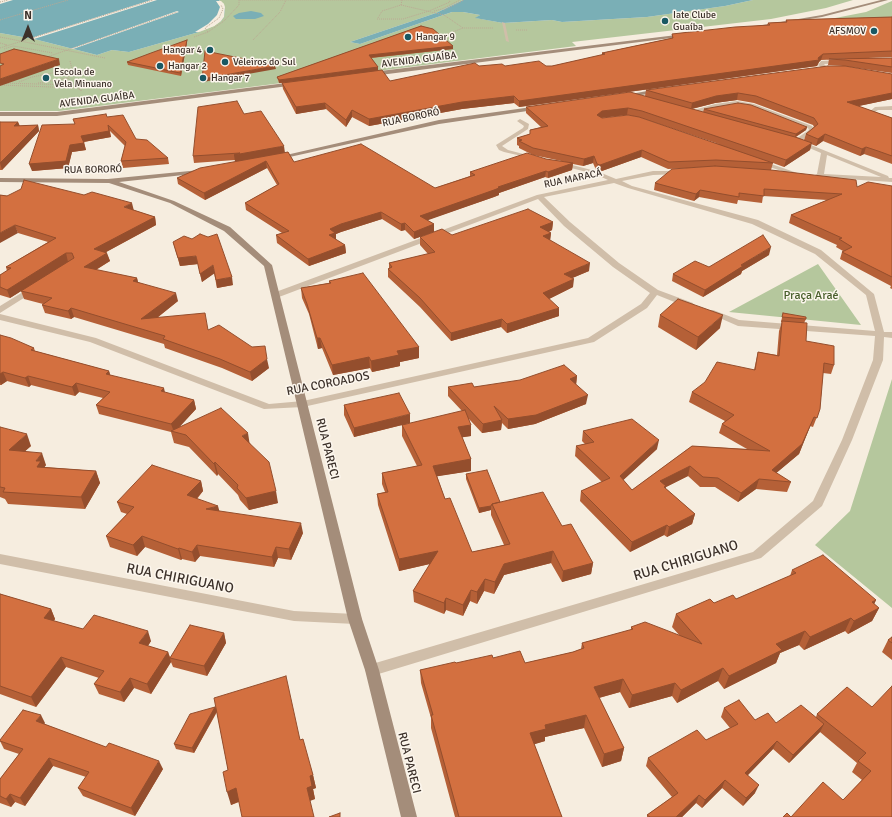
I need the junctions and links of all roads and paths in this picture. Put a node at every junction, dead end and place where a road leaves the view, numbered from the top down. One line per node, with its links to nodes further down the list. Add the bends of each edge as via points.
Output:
1 (8, 0): 13 (path)
2 (68, 0): 25 (path)
3 (153, 0): 39 (path)
4 (266, 0): 5 (path); 17 (path, via 239,0)
5 (286, 0): 6 (path); 37 (path, via 280,12)
6 (402, 0): 7 (path); 18 (path)
7 (439, 0)
8 (460, 0): 14 (path)
9 (464, 0): 14 (path)
10 (874, 0): 24 (street)
11 (886, 0): 24 (street)
12 (449, 1): 14 (path); 19 (path)
13 (0, 2)
14 (455, 4): 20 (path); 21 (path)
15 (221, 5): 32 (path, via 223,9 219,18 205,28)
16 (234, 5): 17 (path)
17 (239, 5): 32 (path, via 224,21)
18 (401, 5): 23 (path); 23 (path, via 382,11 377,19 403,19)
19 (441, 6): 20 (path); 23 (path)
20 (447, 6): 23 (path)
21 (444, 10)
22 (177, 12): 46 (path)
23 (429, 12): 28 (path, via 444,15)
24 (838, 12): 27 (street)
25 (0, 20)
26 (503, 23): 38 (lane)
27 (750, 27)
28 (463, 28): 29 (path); 36 (path)
29 (496, 28)
30 (513, 30): 31 (path)
31 (527, 30)
32 (208, 32): 35 (path)
33 (689, 35): 52 (street, AVENIDA GUAÍBA)
34 (0, 37): 39 (path)
35 (194, 37)
36 (438, 38)
37 (253, 40)
38 (508, 41)
39 (22, 42): 42 (path); 46 (path)
40 (0, 43): 41 (path)
41 (7, 45): 42 (path); 44 (path)
42 (10, 45): 43 (path); 44 (path)
43 (14, 46): 45 (path); 46 (path, via 53,53 46,57)
44 (0, 48)
45 (4, 49)
46 (66, 50): 47 (path)
47 (105, 58)
48 (70, 61): 50 (path)
49 (848, 61): 51 (street, via 825,62 821,65 829,69)
50 (72, 69): 53 (path); 54 (path)
51 (818, 70)
52 (367, 75)
53 (68, 78): 57 (path); 58 (path); 59 (path)
54 (16, 83): 56 (path); 57 (path)
55 (304, 83): 71 (street, AVENIDA GUAÍBA, via 57,114)
56 (0, 84): 60 (path)
57 (33, 84): 58 (path)
58 (59, 84): 59 (path); 60 (path)
59 (76, 85): 61 (path)
60 (55, 87): 61 (path)
61 (78, 88): 63 (path)
62 (663, 90): 64 (street)
63 (82, 91)
64 (627, 96): 65 (street); 66 (street)
65 (619, 97)
66 (641, 99)
67 (548, 106): 78 (street, RUA BORORÓ, via 439,122)
68 (892, 108): 74 (street, via 877,108 872,112 876,118)
69 (683, 110): 70 (street)
70 (690, 112): 72 (street); 76 (street, via 737,103 752,105 810,127 812,130)
71 (0, 114)
72 (705, 116)
73 (520, 121): 79 (street, via 527,125 525,129 499,145 506,151)
74 (892, 122)
75 (788, 139): 76 (street)
76 (796, 141): 77 (street)
77 (824, 152): 86 (street); 88 (street)
78 (272, 158)
79 (539, 160)
80 (756, 161): 86 (street)
81 (553, 163): 82 (street)
82 (584, 170): 90 (street); 91 (street)
83 (204, 171): 89 (street, RUA BORORÓ)
84 (684, 172): 90 (street, RUA MARACÁ, via 653,173)
85 (767, 173): 86 (street)
86 (809, 176): 88 (street)
87 (0, 180): 89 (street, RUA BORORÓ)
88 (892, 180)
89 (108, 181): 95 (street, RUA PARECI, via 172,202 227,229 268,266)
90 (615, 181): 91 (street, RUA MARACÁ); 98 (street, via 755,222 818,252 870,294)
91 (595, 185): 92 (street, RUA MARACÁ)
92 (539, 196): 94 (street, via 616,266); 95 (street, RUA MARACÁ)
93 (39, 286): 96 (street)
94 (655, 292): 98 (street, via 738,322); 99 (street, RUA COROADOS, via 644,306 591,340)
95 (276, 295): 99 (street, RUA PARECI)
96 (0, 310)
97 (0, 317): 99 (street, RUA COROADOS, via 93,340 268,407)
98 (886, 335): 102 (street, RUA CHIRIGUANO, via 847,440 818,503 757,556)
99 (303, 404): 101 (street, RUA PARECI)
100 (0, 559): 101 (street, RUA CHIRIGUANO, via 294,616)
101 (356, 619): 102 (street, RUA PARECI)
102 (372, 670): 103 (street, RUA PARECI)
103 (408, 817)

